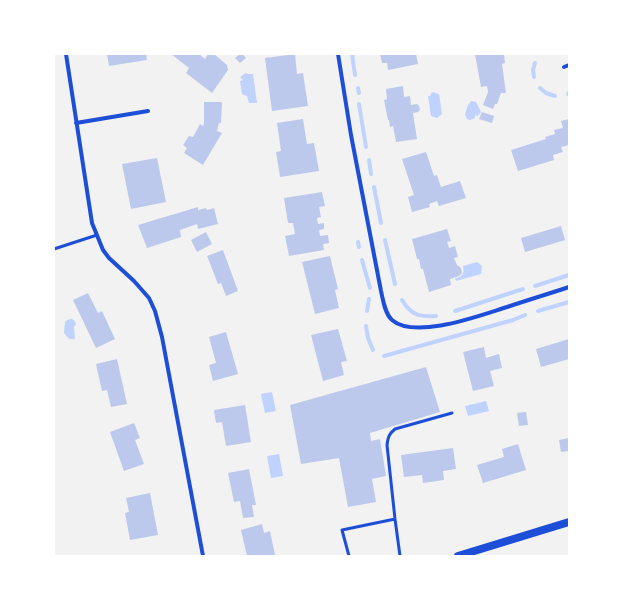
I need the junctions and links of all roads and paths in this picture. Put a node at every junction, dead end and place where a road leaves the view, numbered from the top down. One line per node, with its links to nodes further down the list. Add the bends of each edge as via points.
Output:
1 (66, 54): 6 (street)
2 (338, 54): 9 (street, via 351,135 388,316 399,324 412,327 453,323)
3 (569, 66): 4 (street)
4 (564, 67)
5 (148, 111): 6 (street)
6 (76, 123): 7 (street, via 92,223)
7 (97, 235): 8 (lane); 13 (street, via 109,258 138,285 149,298 155,311)
8 (54, 249)
9 (569, 287)
10 (452, 413): 11 (lane, via 396,430 388,436)
11 (395, 519): 14 (lane, via 342,530); 15 (lane)
12 (569, 522): 16 (main road)
13 (203, 556)
14 (349, 556)
15 (400, 556)
16 (458, 556)

